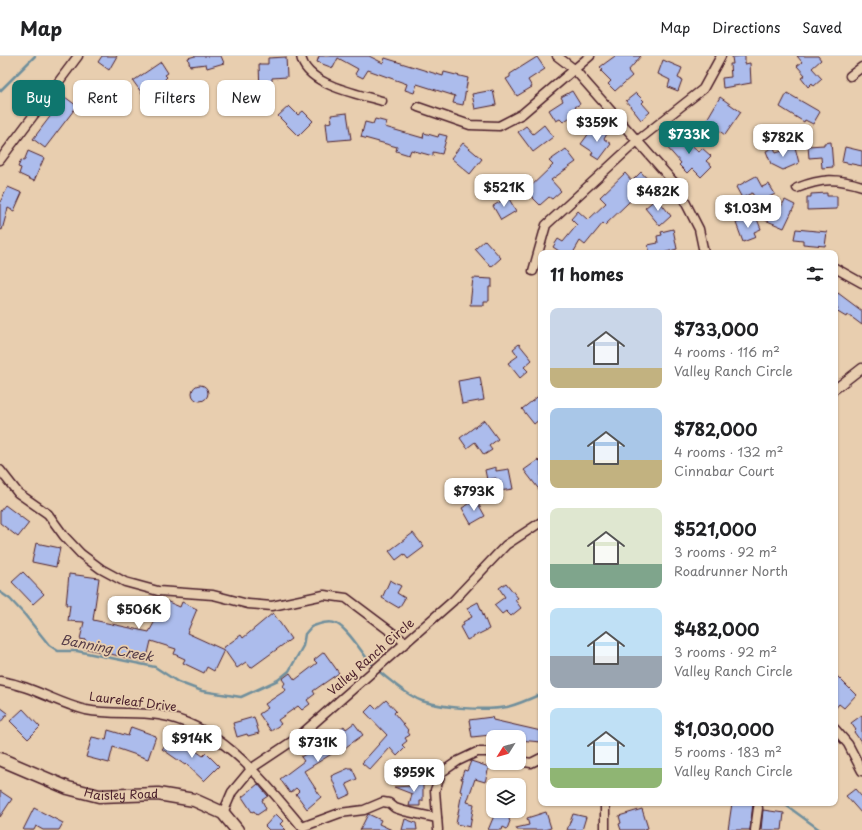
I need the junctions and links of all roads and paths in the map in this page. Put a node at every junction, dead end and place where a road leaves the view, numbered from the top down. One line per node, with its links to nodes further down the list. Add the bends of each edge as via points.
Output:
1 (78, 56): 12 (street)
2 (302, 56): 9 (street, via 302,60 313,75 326,84)
3 (557, 56): 7 (street)
4 (590, 56): 7 (street)
5 (721, 56): 11 (street, via 703,89)
6 (862, 67): 8 (street)
7 (574, 69): 10 (street, via 522,114 499,126 470,126); 11 (street)
8 (850, 76)
9 (382, 101)
10 (418, 107)
11 (637, 141): 15 (street, via 546,225); 16 (street, via 677,186 699,229)
12 (0, 160)
13 (862, 186): 14 (street, via 846,181 816,181)
14 (797, 188)
15 (539, 250)
16 (703, 250)
17 (538, 256): 19 (street)
18 (838, 270): 20 (street)
19 (534, 271)
20 (862, 283)
21 (862, 368): 22 (street)
22 (838, 387)
23 (0, 470): 25 (street, via 18,493 48,514 81,554 125,582 158,591 213,595 248,604 272,606 324,595 346,598)
24 (538, 524): 25 (street, Valley Ranch Circle, via 506,545 453,601)
25 (406, 643): 32 (street, Valley Ranch Circle, via 297,738)
26 (0, 681): 32 (street, Laureleaf Drive, via 18,684 86,710 111,714 158,715 182,720 212,736)
27 (838, 732): 33 (street, via 848,744)
28 (486, 752): 37 (street, via 477,752 442,772 435,790)
29 (0, 760): 36 (street, Haisley Road, via 68,788 100,796 158,794 194,800)
30 (538, 760): 31 (street)
31 (526, 762)
32 (252, 768): 36 (street, Valley Ranch Circle, via 232,792); 37 (street, Laureleaf Drive, via 302,827 340,813 364,810 383,802 404,811)
33 (862, 771)
34 (605, 806): 40 (street)
35 (758, 808): 41 (street)
36 (222, 813): 38 (street, Haisley Road)
37 (437, 818): 39 (street)
38 (237, 830)
39 (438, 830)
40 (605, 830)
41 (755, 830)

